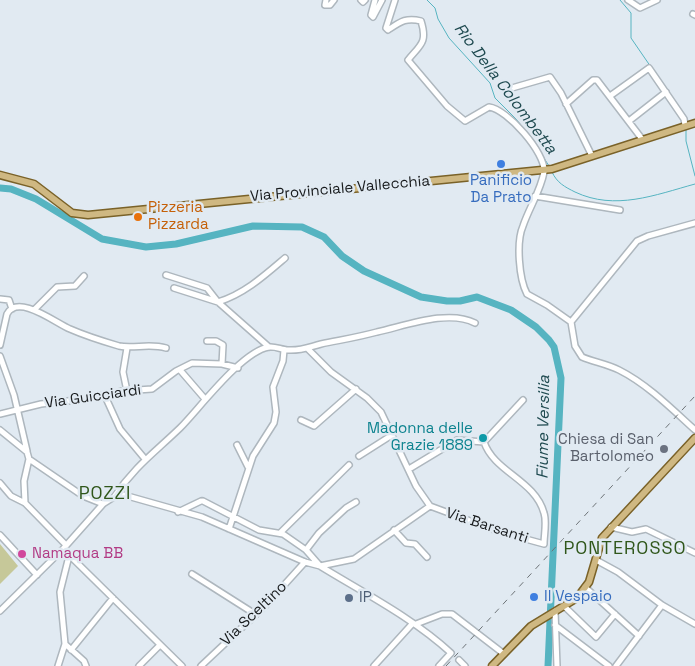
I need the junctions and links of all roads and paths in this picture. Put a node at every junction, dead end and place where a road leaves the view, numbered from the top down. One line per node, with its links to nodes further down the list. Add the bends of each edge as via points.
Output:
1 (326, 0): 2 (street, via 325,5)
2 (334, 0)
3 (375, 0): 4 (street, via 373,17)
4 (382, 0)
5 (396, 0): 18 (street, via 386,28 388,30 400,20 421,21 423,44 408,60 447,106 465,121 488,107 501,111 520,126)
6 (628, 0): 7 (street, via 640,8)
7 (657, 0)
8 (666, 92): 10 (street, via 648,68); 12 (street); 14 (street)
9 (507, 94): 11 (street, via 505,90 550,78)
10 (610, 96): 11 (street, via 595,80); 12 (street)
11 (566, 104): 17 (street)
12 (629, 121): 16 (street)
13 (695, 123): 14 (main road, Via Provinciale Vallecchia)
14 (685, 125): 15 (main road); 16 (main road, Via Provinciale Vallecchia)
15 (695, 129)
16 (642, 139): 17 (main road, Via Provinciale Vallecchia)
17 (592, 156): 18 (main road, Via Provinciale Vallecchia)
18 (544, 170): 19 (main road, Via Provinciale Vallecchia, via 88,215 72,213 34,184); 20 (street)
19 (0, 175)
20 (535, 196): 21 (street); 31 (street, via 521,228 520,269 524,288 530,297)
21 (620, 210)
22 (695, 223): 31 (street, via 638,241)
23 (285, 258): 28 (street, via 247,289)
24 (166, 275): 28 (street, via 207,288)
25 (84, 276): 30 (street, via 75,286 57,286)
26 (174, 288): 28 (street)
27 (0, 299): 29 (street, via 10,300)
28 (218, 302): 35 (street)
29 (12, 309): 30 (street); 34 (street, via 7,314)
30 (34, 310): 36 (street, via 66,328)
31 (571, 322): 53 (street, via 575,346 582,357 628,375)
32 (475, 323): 38 (street, via 452,318 408,324)
33 (207, 341): 41 (street, via 223,345)
34 (0, 345)
35 (269, 347): 39 (street); 42 (street, via 254,354)
36 (126, 348): 37 (street, via 151,344); 45 (street, via 123,372)
37 (166, 348)
38 (308, 349): 39 (street); 44 (street, via 331,372)
39 (284, 350): 63 (street, via 274,387 274,422)
40 (0, 356): 49 (street)
41 (222, 364): 42 (street, Via Guicciardi); 43 (street, Via Guicciardi, via 192,363)
42 (238, 368): 47 (street)
43 (180, 370): 45 (street, Via Guicciardi, via 157,387); 47 (street)
44 (356, 390): 51 (street, via 314,426); 54 (street, via 381,412)
45 (127, 391): 46 (street, Via Guicciardi)
46 (105, 396): 49 (street, Via Guicciardi); 61 (street, via 120,429)
47 (205, 399): 61 (street, via 180,428)
48 (523, 400): 56 (street)
49 (18, 409): 50 (street, Via Guicciardi); 58 (street)
50 (0, 414)
51 (302, 420)
52 (0, 430): 58 (street)
53 (695, 430)
54 (392, 435): 59 (street); 64 (street)
55 (695, 438): 73 (main road)
56 (484, 442): 64 (street, via 457,440); 70 (street, Via Barsanti, via 492,457 537,499 545,513 544,544 500,532)
57 (237, 445): 63 (street)
58 (27, 452): 60 (street)
59 (359, 456)
60 (29, 459): 68 (street, via 24,482); 69 (street, via 83,496)
61 (145, 459): 66 (street, via 132,470)
62 (348, 465): 76 (street)
63 (248, 467): 72 (street)
64 (409, 469): 70 (street)
65 (0, 484): 68 (street, via 11,496)
66 (114, 497): 69 (street); 71 (street, via 132,497)
67 (356, 502): 79 (street, via 319,533)
68 (25, 503): 78 (street)
69 (103, 504): 78 (street)
70 (430, 506): 75 (street)
71 (178, 512): 72 (street, via 202,501); 74 (street, via 202,517)
72 (234, 516): 74 (street); 76 (street, via 259,530)
73 (611, 527): 80 (street, via 632,532 646,529); 83 (main road, via 600,542)
74 (229, 529): 84 (street)
75 (394, 530): 82 (street, via 406,543 416,544); 85 (street, via 354,559)
76 (280, 533): 79 (street)
77 (0, 535): 87 (street)
78 (64, 547): 81 (street); 87 (street)
79 (306, 550): 85 (street)
80 (695, 553)
81 (69, 556): 89 (street); 100 (street, via 60,592)
82 (427, 557)
83 (596, 560): 88 (main road); 90 (street)
84 (305, 562): 85 (street); 94 (street, Via Sceltino)
85 (320, 566): 96 (street)
86 (192, 574): 94 (street)
87 (38, 575): 92 (street)
88 (586, 587): 91 (main road); 95 (street)
89 (113, 598): 101 (street); 102 (street)
90 (662, 605): 97 (street); 99 (street)
91 (564, 606): 93 (main road); 95 (street, via 596,636)
92 (0, 611)
93 (554, 612): 98 (street); 103 (main road, via 540,620)
94 (255, 614): 109 (street, Via Sceltino)
95 (616, 614): 99 (street)
96 (415, 623): 103 (street, via 452,614); 110 (street); 111 (street, via 451,653)
97 (695, 624)
98 (555, 625): 114 (street); 115 (street)
99 (639, 636): 116 (street)
100 (65, 644): 102 (street); 105 (street)
101 (160, 646): 107 (street); 108 (street)
102 (71, 650): 106 (street)
103 (504, 654): 113 (main road)
104 (459, 660): 112 (street)
105 (58, 666)
106 (86, 666)
107 (139, 666)
108 (182, 666)
109 (201, 666)
110 (374, 666)
111 (439, 666)
112 (465, 666)
113 (492, 666)
114 (557, 666)
115 (609, 666)
116 (616, 666)

